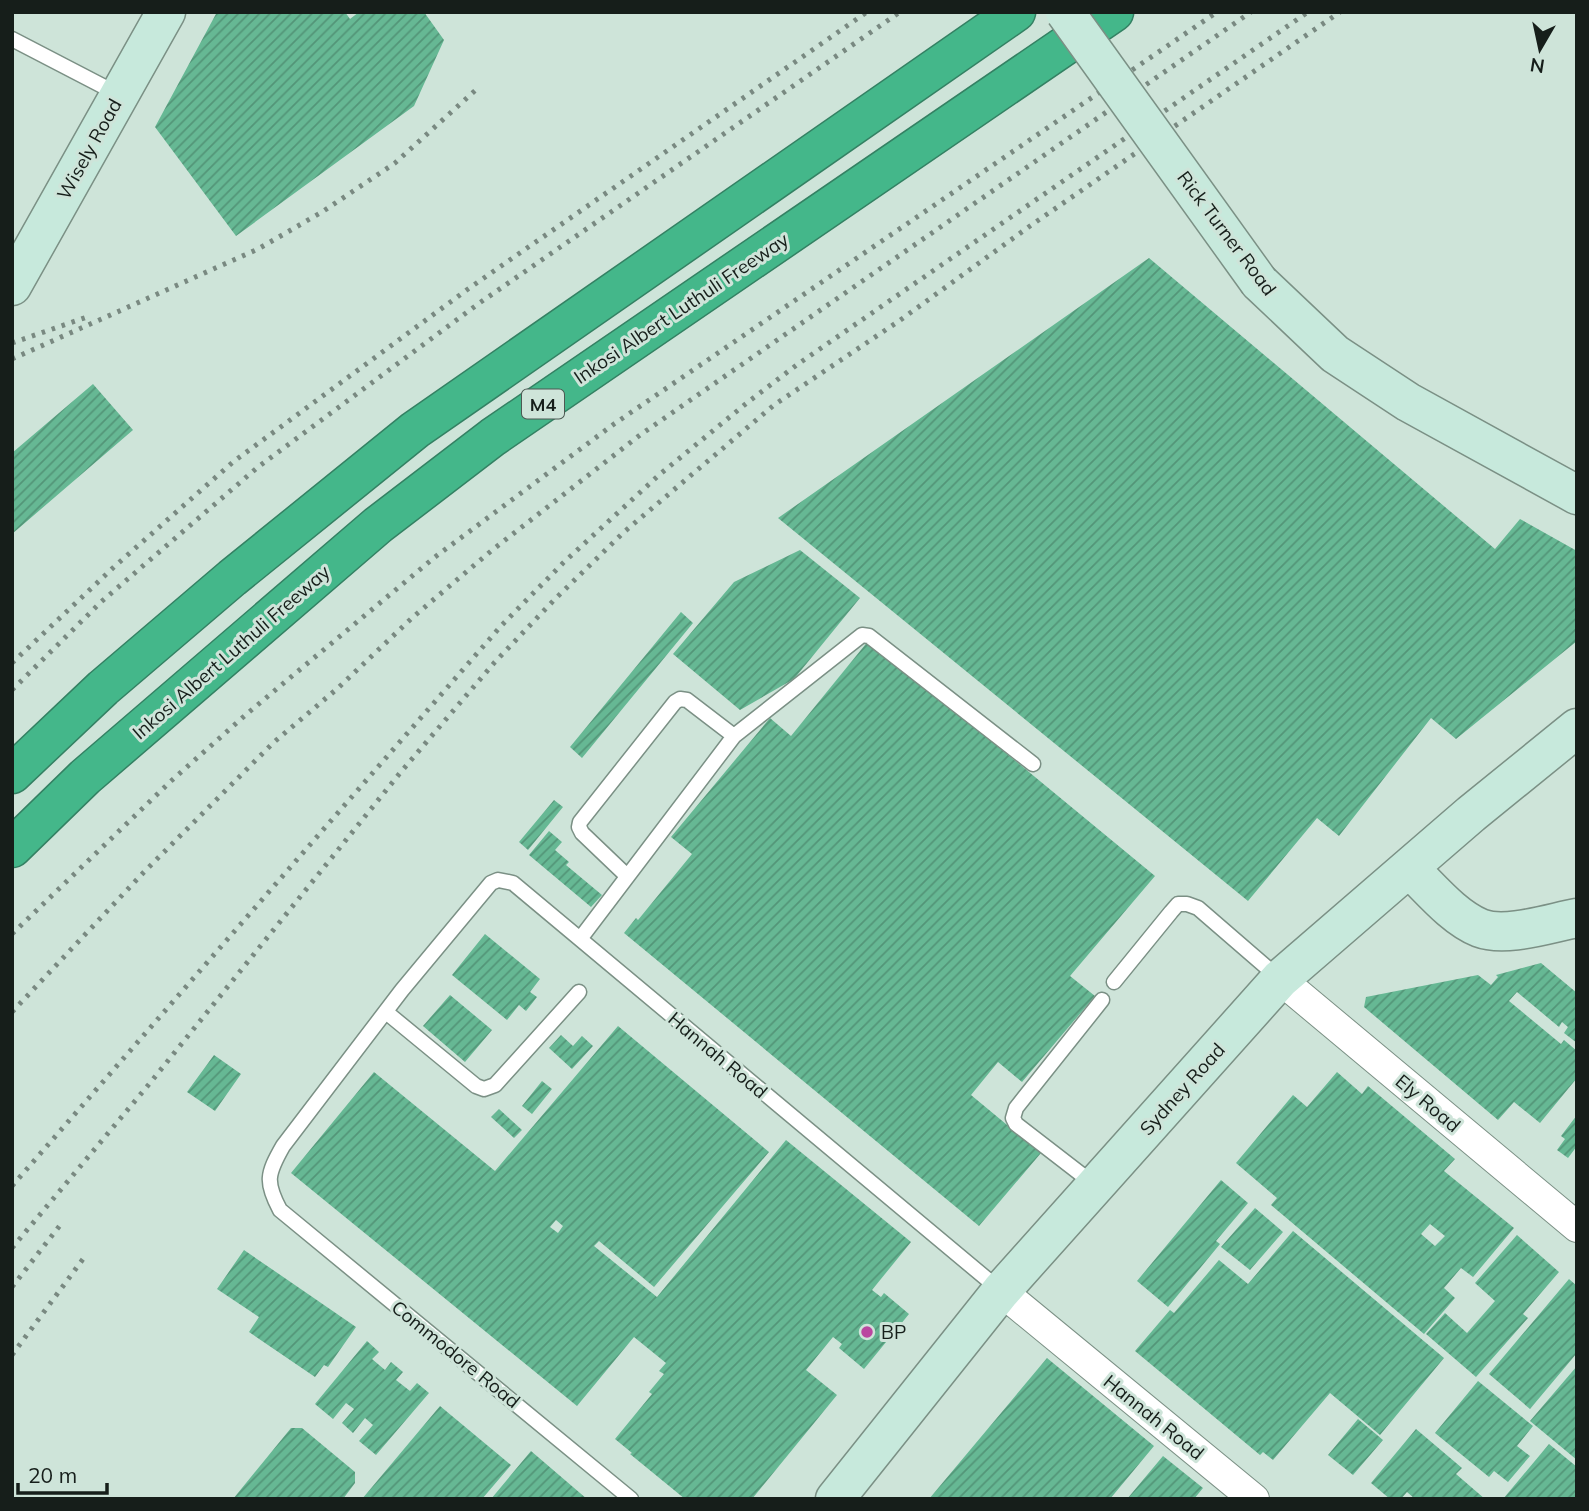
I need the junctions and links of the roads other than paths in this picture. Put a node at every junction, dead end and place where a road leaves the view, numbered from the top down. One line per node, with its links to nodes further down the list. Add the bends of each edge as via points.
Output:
1 (166, 12): 6 (main road, Wisely Road)
2 (1016, 12): 12 (highway, M4, via 415,430 232,578)
3 (1065, 12): 8 (main road, Rick Turner Road, bridge, via 1259,282 1335,354 1408,402)
4 (1114, 12): 13 (highway, Inkosi Albert Luthuli Freeway / M4, via 494,437 378,525 85,777)
5 (12, 39): 6 (lane)
6 (120, 95): 7 (main road, Wisely Road)
7 (12, 286)
8 (1577, 495)
9 (1577, 728): 14 (main road, Sydney Road)
10 (734, 736): 11 (lane, via 862,635); 15 (lane); 15 (lane, via 693,702 680,699 596,802 579,827)
11 (1033, 764)
12 (12, 774)
13 (12, 848)
14 (1409, 868): 16 (main road, via 1460,916 1481,928 1522,929); 18 (main road, Sydney Road)
15 (626, 876): 17 (lane)
16 (1577, 918)
17 (580, 939): 22 (lane, Hannah Road, via 513,883 498,880); 26 (lane, Hannah Road)
18 (1280, 979): 19 (lane, via 1198,908 1178,904); 23 (main road, Sydney Road); 25 (street, Ely Road)
19 (1114, 982)
20 (579, 992): 22 (lane, via 495,1086 488,1088 476,1086)
21 (1102, 1000): 23 (lane, via 1016,1108 1013,1118)
22 (386, 1012): 24 (lane, Hannah Road, via 275,1160 269,1184)
23 (1096, 1186): 26 (main road, Sydney Road)
24 (281, 1210): 27 (lane, Commodore Road)
25 (1577, 1227)
26 (1001, 1291): 28 (main road, Sydney Road); 29 (street, Hannah Road)
27 (631, 1499)
28 (835, 1499)
29 (1254, 1499)

